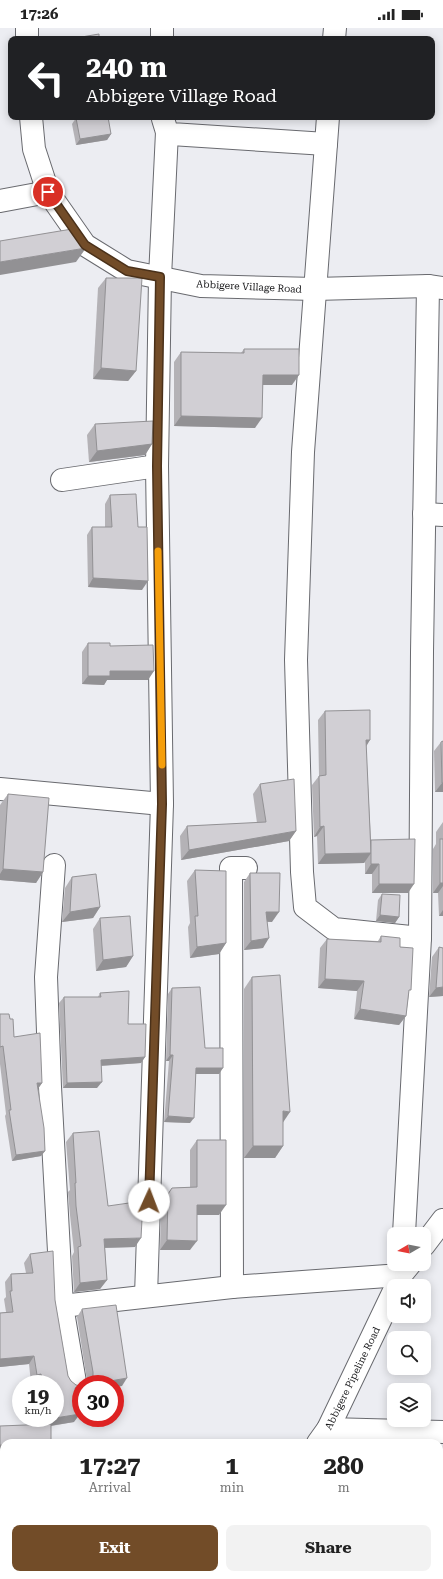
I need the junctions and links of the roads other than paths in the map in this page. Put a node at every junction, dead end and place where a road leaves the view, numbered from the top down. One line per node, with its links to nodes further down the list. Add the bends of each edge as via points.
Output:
1 (31, 120): 5 (street, Abbigere Village Road, via 34,149)
2 (328, 120): 4 (street)
3 (165, 124): 4 (street, via 171,134); 7 (street)
4 (326, 144): 9 (street)
5 (48, 192): 6 (street); 7 (street, Abbigere Village Road, via 85,245 127,271)
6 (0, 201)
7 (160, 277): 9 (street, Abbigere Village Road, via 201,286); 10 (street)
8 (436, 287): 9 (street, Abbigere Village Road); 12 (street)
9 (315, 289): 17 (street, via 303,452 296,660 305,907 334,929)
10 (157, 466): 11 (street); 14 (street)
11 (62, 480)
12 (434, 515): 17 (street)
13 (0, 789): 14 (street)
14 (162, 804): 23 (street)
15 (54, 866): 24 (street, via 46,977)
16 (246, 868): 22 (street, via 231,868)
17 (420, 938): 19 (street)
18 (443, 1220): 20 (street)
19 (404, 1227)
20 (431, 1236)
21 (401, 1276): 22 (street); 27 (street, Abbigere Pipeline Road)
22 (232, 1287): 23 (street)
23 (146, 1296): 24 (street)
24 (62, 1306): 25 (street)
25 (74, 1375)
26 (443, 1432): 27 (street)
27 (323, 1436)

